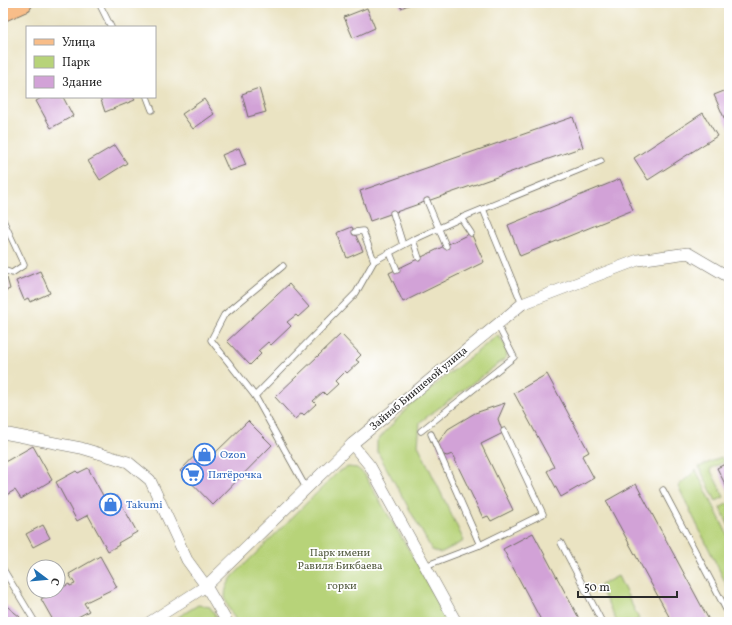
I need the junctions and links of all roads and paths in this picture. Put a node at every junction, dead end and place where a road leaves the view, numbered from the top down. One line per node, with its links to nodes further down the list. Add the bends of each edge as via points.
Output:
1 (23, 3): 3 (main road)
2 (99, 3): 4 (lane)
3 (3, 12)
4 (110, 26)
5 (147, 98): 6 (lane)
6 (152, 110)
7 (601, 161): 9 (lane)
8 (427, 201): 13 (lane)
9 (483, 209): 11 (lane); 26 (lane)
10 (394, 213): 17 (lane)
11 (461, 218): 13 (lane); 15 (lane)
12 (3, 220): 23 (lane, via 24,265 12,273)
13 (438, 229): 16 (lane); 18 (lane)
14 (355, 232): 21 (lane, via 363,231)
15 (471, 234)
16 (413, 240): 17 (lane); 20 (lane)
17 (404, 245): 19 (lane)
18 (446, 246)
19 (390, 253): 21 (lane); 24 (lane)
20 (420, 258)
21 (374, 261): 28 (lane, via 356,292)
22 (283, 266): 28 (lane, via 224,315 211,340)
23 (3, 270)
24 (397, 270)
25 (729, 277): 26 (street, Зайнаб Биишевой улица, via 688,253 638,260)
26 (522, 304): 27 (street, Зайнаб Биишевой улица)
27 (497, 324): 29 (lane, via 514,357); 33 (street, Зайнаб Биишевой улица)
28 (255, 396): 34 (lane)
29 (421, 431)
30 (504, 431): 37 (lane, via 543,514)
31 (3, 433): 40 (street, via 81,448 128,462 150,480 187,560)
32 (431, 434): 37 (lane)
33 (352, 444): 34 (street, Зайнаб Биишевой улица); 38 (street, via 370,466)
34 (306, 488): 40 (street, Зайнаб Биишевой улица, via 258,538)
35 (664, 490): 41 (lane)
36 (561, 543): 46 (lane)
37 (480, 545): 38 (lane)
38 (425, 566): 45 (street)
39 (3, 570): 42 (lane)
40 (206, 586): 43 (street, Зайнаб Биишевой улица); 44 (street)
41 (729, 615)
42 (35, 622)
43 (150, 622)
44 (226, 622)
45 (456, 622)
46 (602, 622)

